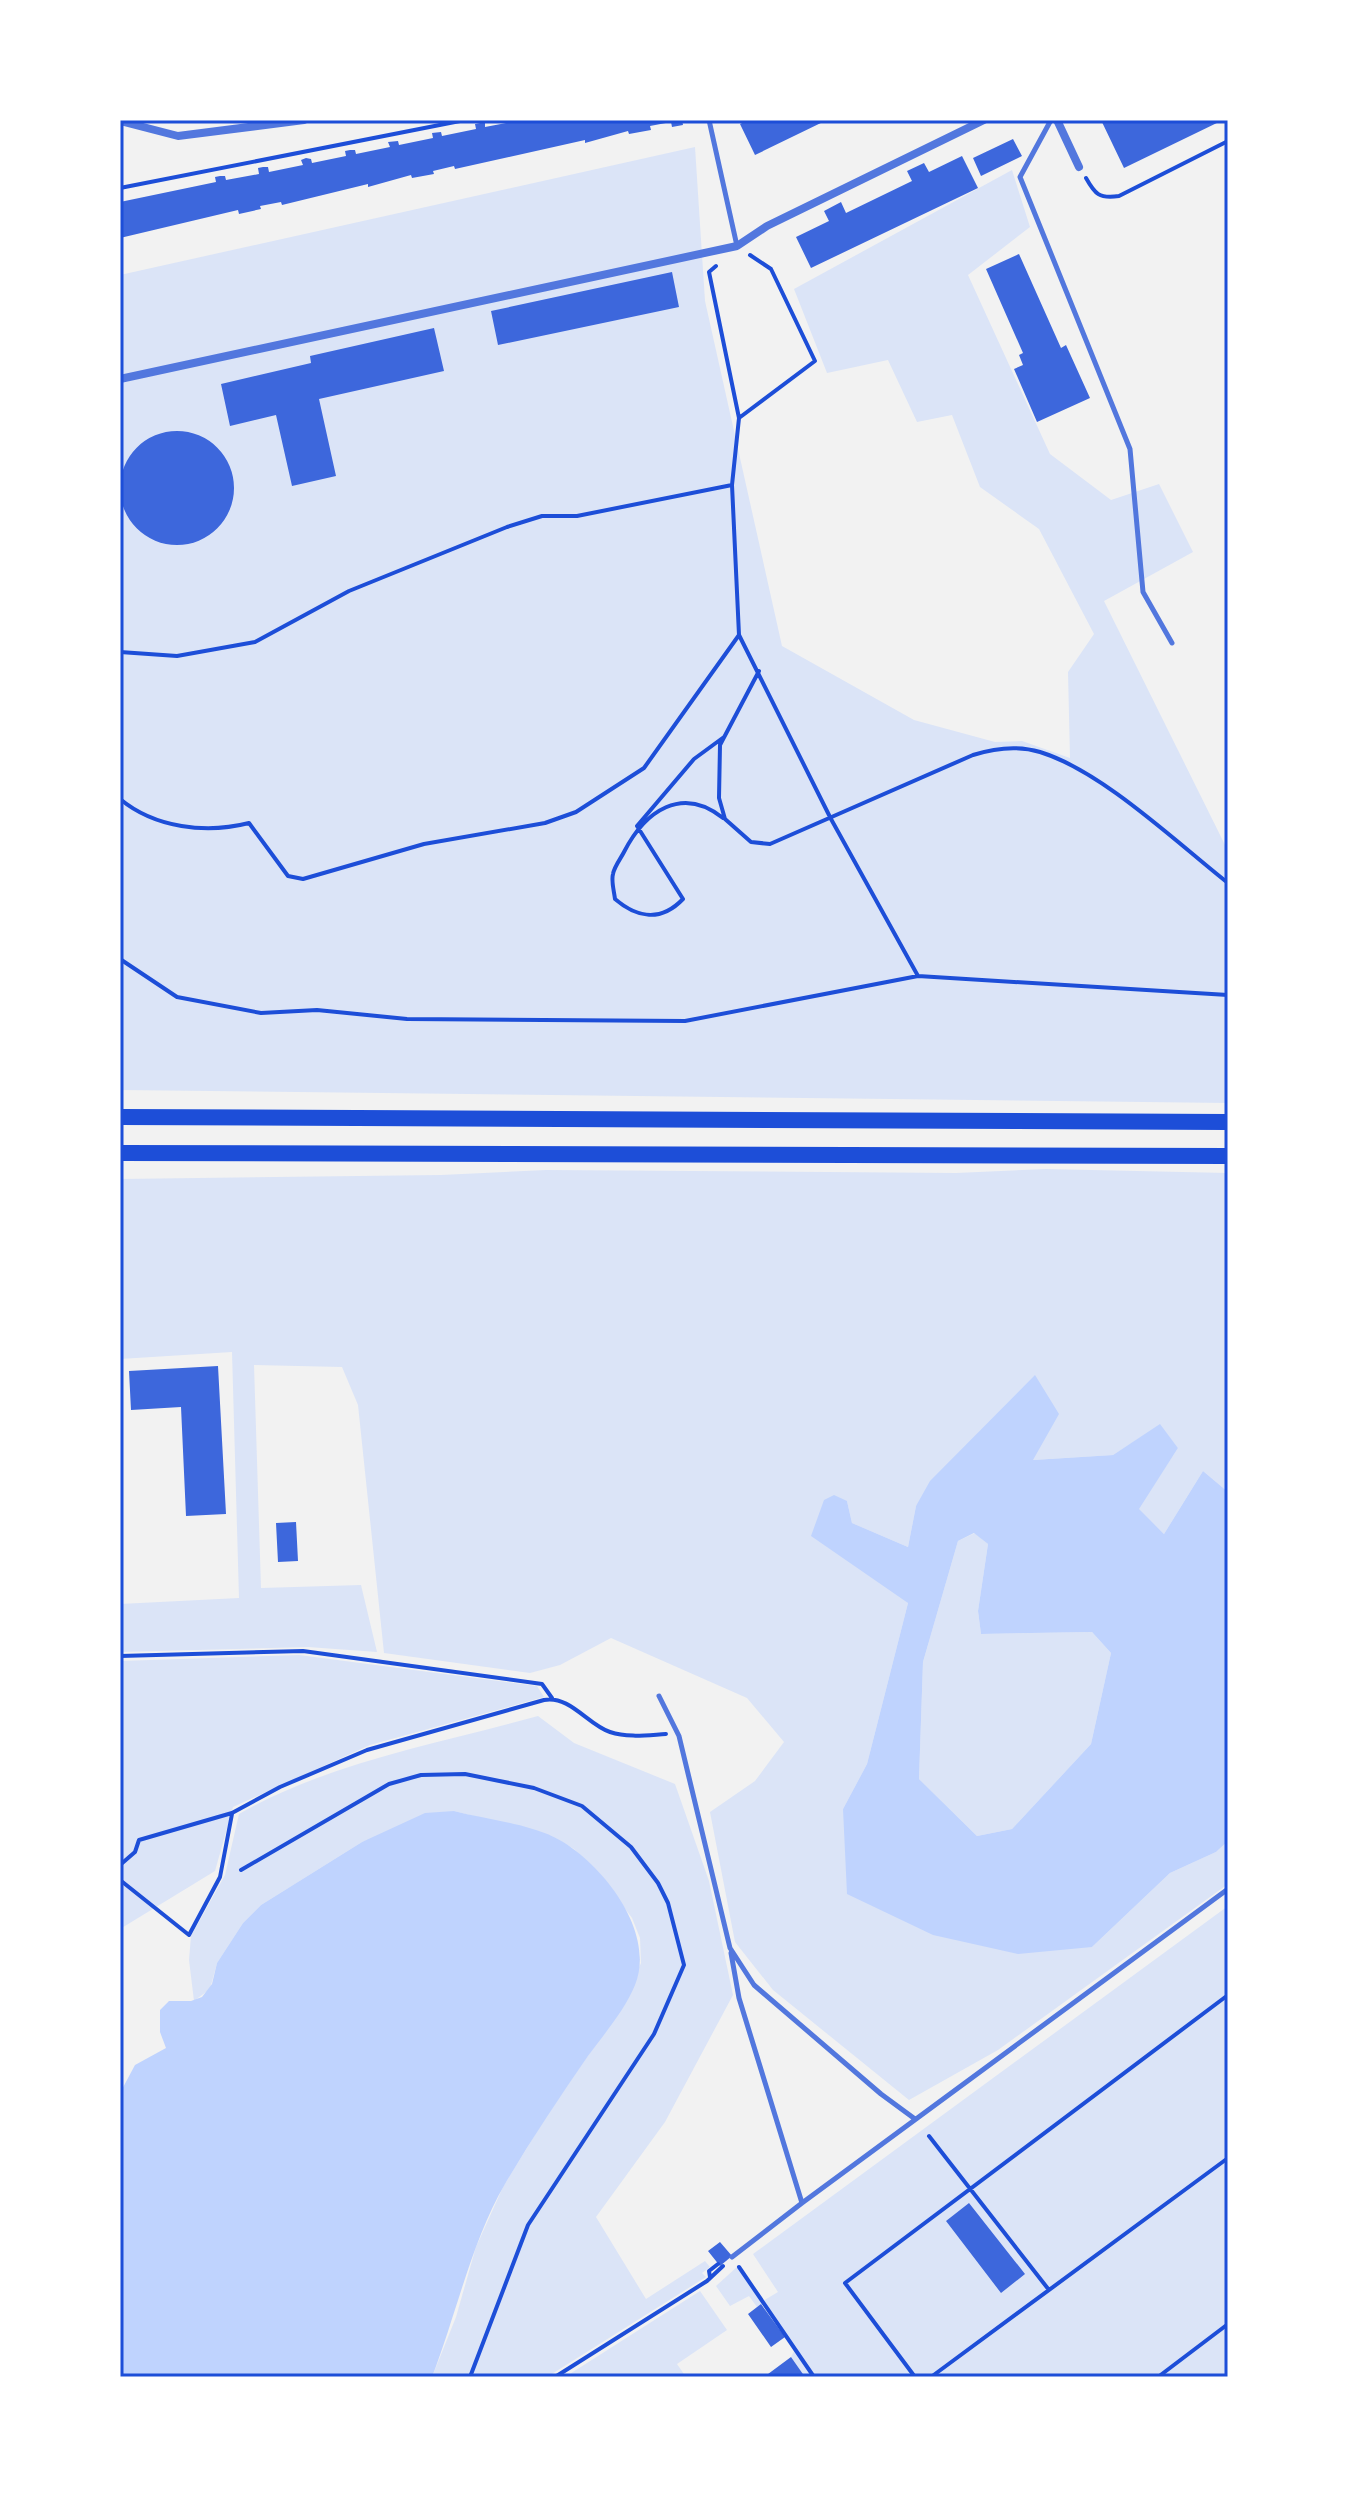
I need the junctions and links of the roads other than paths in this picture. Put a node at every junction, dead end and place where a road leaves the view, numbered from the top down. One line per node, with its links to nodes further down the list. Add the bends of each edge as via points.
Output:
1 (304, 120): 7 (street)
2 (709, 120): 9 (lane)
3 (984, 120): 9 (street, via 767,226)
4 (1051, 120): 11 (lane, via 1020,177 1130,449 1143,592)
5 (1057, 120): 8 (street)
6 (120, 121): 7 (street, via 178,136)
7 (264, 123)
8 (1079, 167)
9 (737, 246): 10 (street)
10 (120, 379)
11 (1172, 643)
12 (120, 1117): 13 (highway)
13 (1228, 1122)
14 (120, 1153): 15 (highway)
15 (1228, 1156)
16 (659, 1696): 18 (lane, via 677,1733)
17 (1228, 1889): 19 (lane)
18 (730, 1948): 19 (lane, via 754,1985); 20 (lane, via 739,1998)
19 (915, 2119): 20 (lane)
20 (802, 2203): 21 (lane)
21 (732, 2257)

